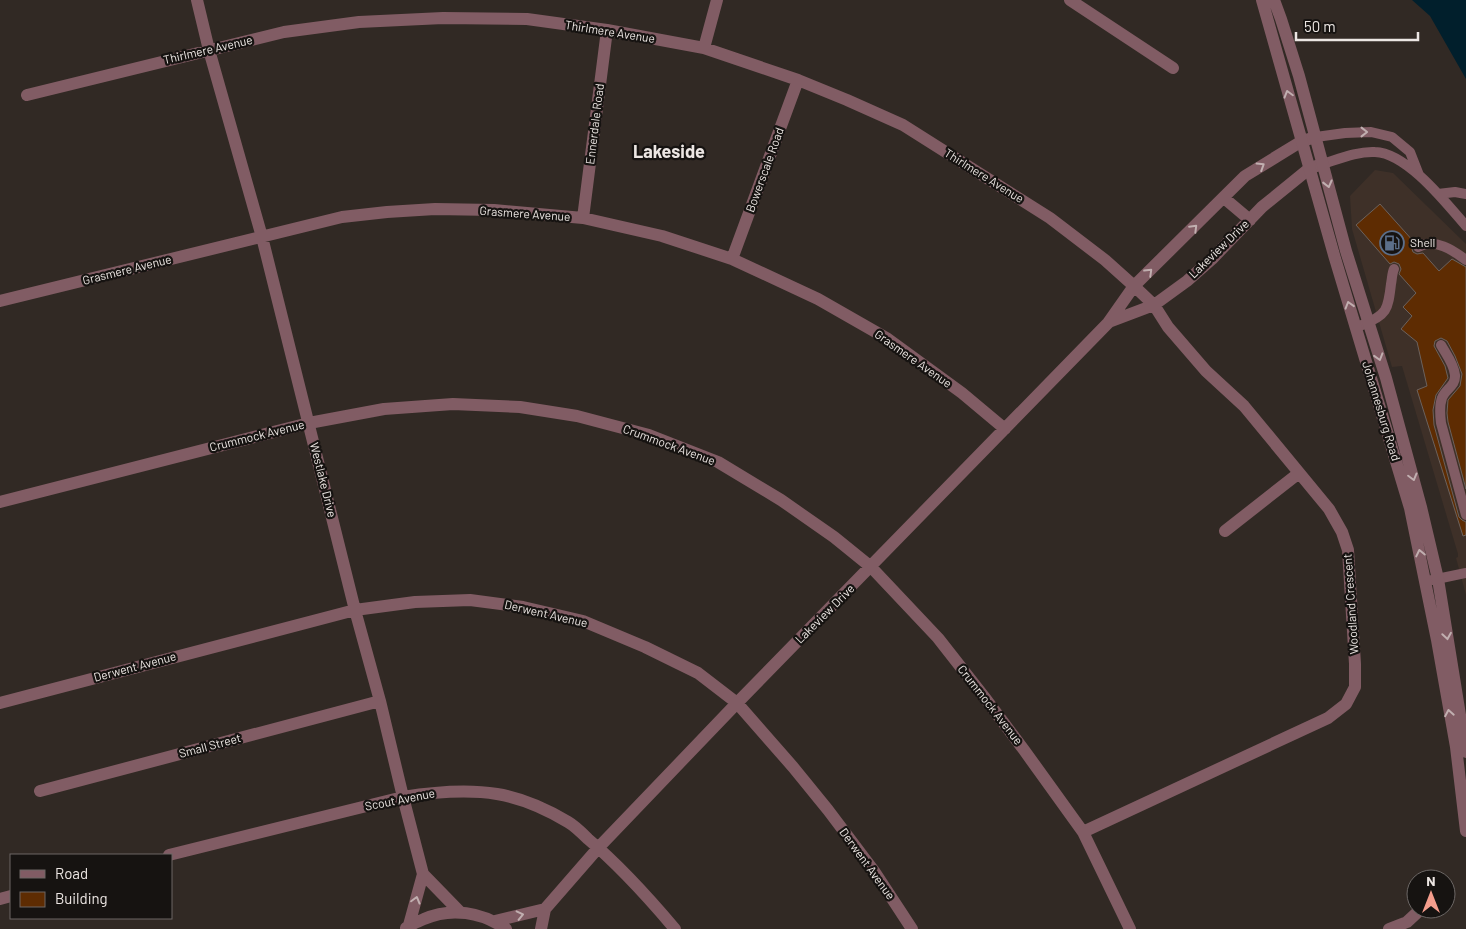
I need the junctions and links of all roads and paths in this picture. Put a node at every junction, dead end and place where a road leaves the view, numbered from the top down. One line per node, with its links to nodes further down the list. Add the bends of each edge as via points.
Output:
1 (197, 0): 8 (street, Westlake Drive)
2 (717, 0): 7 (street)
3 (1070, 0): 9 (street)
4 (1262, 0): 13 (street, Johannesburg Road, one-way to 4)
5 (1274, 0): 12 (street, Johannesburg Road)
6 (607, 30): 7 (street, Thirlmere Avenue); 8 (street, Thirlmere Avenue, via 527,19 378,21 284,32); 20 (street, Ennerdale Road)
7 (704, 48): 10 (street, Thirlmere Avenue)
8 (209, 50): 11 (street, Thirlmere Avenue); 23 (street, Westlake Drive)
9 (1173, 68)
10 (798, 80): 25 (street, Bowerscale Road); 28 (street, Thirlmere Avenue, via 903,125 944,150 1050,218)
11 (27, 95)
12 (1316, 137): 13 (street, Lakeview Drive); 14 (street, Johannesburg Road); 16 (lane, one-way to 16, via 1371,132 1392,137 1410,152)
13 (1302, 141): 15 (street, Johannesburg Road); 19 (street, Lakeview Drive, one-way to 13, via 1246,176)
14 (1323, 164): 15 (street, Lakeview Drive); 16 (lane, via 1348,155 1376,152 1400,159); 31 (street, Johannesburg Road, one-way to 31)
15 (1310, 168): 21 (street, Lakeview Drive); 33 (street, Johannesburg Road, one-way to 15)
16 (1419, 176): 17 (lane)
17 (1438, 194): 18 (lane); 22 (lane)
18 (1466, 194)
19 (1224, 198): 21 (street); 28 (street, Lakeview Drive, one-way to 19)
20 (583, 218): 23 (street, Grasmere Avenue, via 494,210 387,212 342,217); 25 (street, Grasmere Avenue, via 662,236)
21 (1250, 220): 30 (street, Lakeview Drive, via 1212,259)
22 (1466, 226)
23 (262, 237): 29 (street, Grasmere Avenue); 35 (street, Westlake Drive)
24 (1418, 247): 26 (lane, via 1430,244 1444,246)
25 (732, 259): 36 (street, Grasmere Avenue, via 818,299 888,339)
26 (1466, 260)
27 (1394, 268): 31 (lane, via 1385,311)
28 (1134, 286): 30 (street, Woodland Crescent); 32 (street, Lakeview Drive)
29 (0, 301)
30 (1154, 305): 32 (street, Lakeview Drive); 37 (street, Woodland Crescent, via 1183,345 1244,406)
31 (1369, 322): 33 (lane); 43 (street, Johannesburg Road, one-way to 43, via 1401,430)
32 (1108, 323): 36 (street, Lakeview Drive)
33 (1356, 328): 43 (street, Johannesburg Road, one-way to 33)
34 (1441, 345): 39 (lane, via 1455,376 1453,385 1442,397 1441,423)
35 (309, 423): 38 (street, Crummock Avenue); 41 (street, Crummock Avenue, via 384,409 453,404 520,407 576,416 649,435 718,462 781,500); 44 (street, Westlake Drive)
36 (1005, 428): 41 (street, Lakeview Drive)
37 (1299, 473): 40 (street); 52 (street, Woodland Crescent, via 1329,509 1348,550 1354,687 1346,704 1328,718)
38 (0, 502)
39 (1466, 516)
40 (1225, 531)
41 (871, 567): 47 (street, Lakeview Drive); 52 (street, Crummock Avenue, via 938,638)
42 (1466, 573): 43 (lane)
43 (1432, 580): 48 (street, Johannesburg Road, one-way to 48); 51 (street, Johannesburg Road, one-way to 43)
44 (355, 610): 45 (street, Westlake Drive); 46 (street, Derwent Avenue); 47 (street, Derwent Avenue, via 415,602 470,600 524,607 583,621 646,646 698,672)
45 (380, 701): 49 (street, Small Street); 50 (street, Westlake Drive)
46 (0, 702)
47 (737, 703): 53 (street, Lakeview Drive); 64 (street, Derwent Avenue, via 828,810)
48 (1466, 752)
49 (40, 791)
50 (403, 797): 53 (street, Scout Avenue, via 467,791 498,794 534,805 569,822); 54 (street, Scout Avenue); 55 (street, Westlake Drive)
51 (1466, 831)
52 (1083, 832): 65 (street, Crummock Avenue)
53 (598, 847): 56 (street, Lakeview Drive); 63 (street, Scout Avenue)
54 (172, 855)
55 (423, 874): 57 (street, Westlake Drive); 60 (street, Westlake Drive, one-way to 55)
56 (545, 909): 59 (street, one-way to 56); 62 (street, Lakeview Drive)
57 (460, 912): 59 (street); 60 (street, via 434,915)
58 (1410, 919): 66 (street)
59 (495, 921): 61 (street)
60 (407, 927)
61 (506, 929)
62 (541, 929)
63 (675, 929)
64 (912, 929)
65 (1130, 929)
66 (1390, 929)

